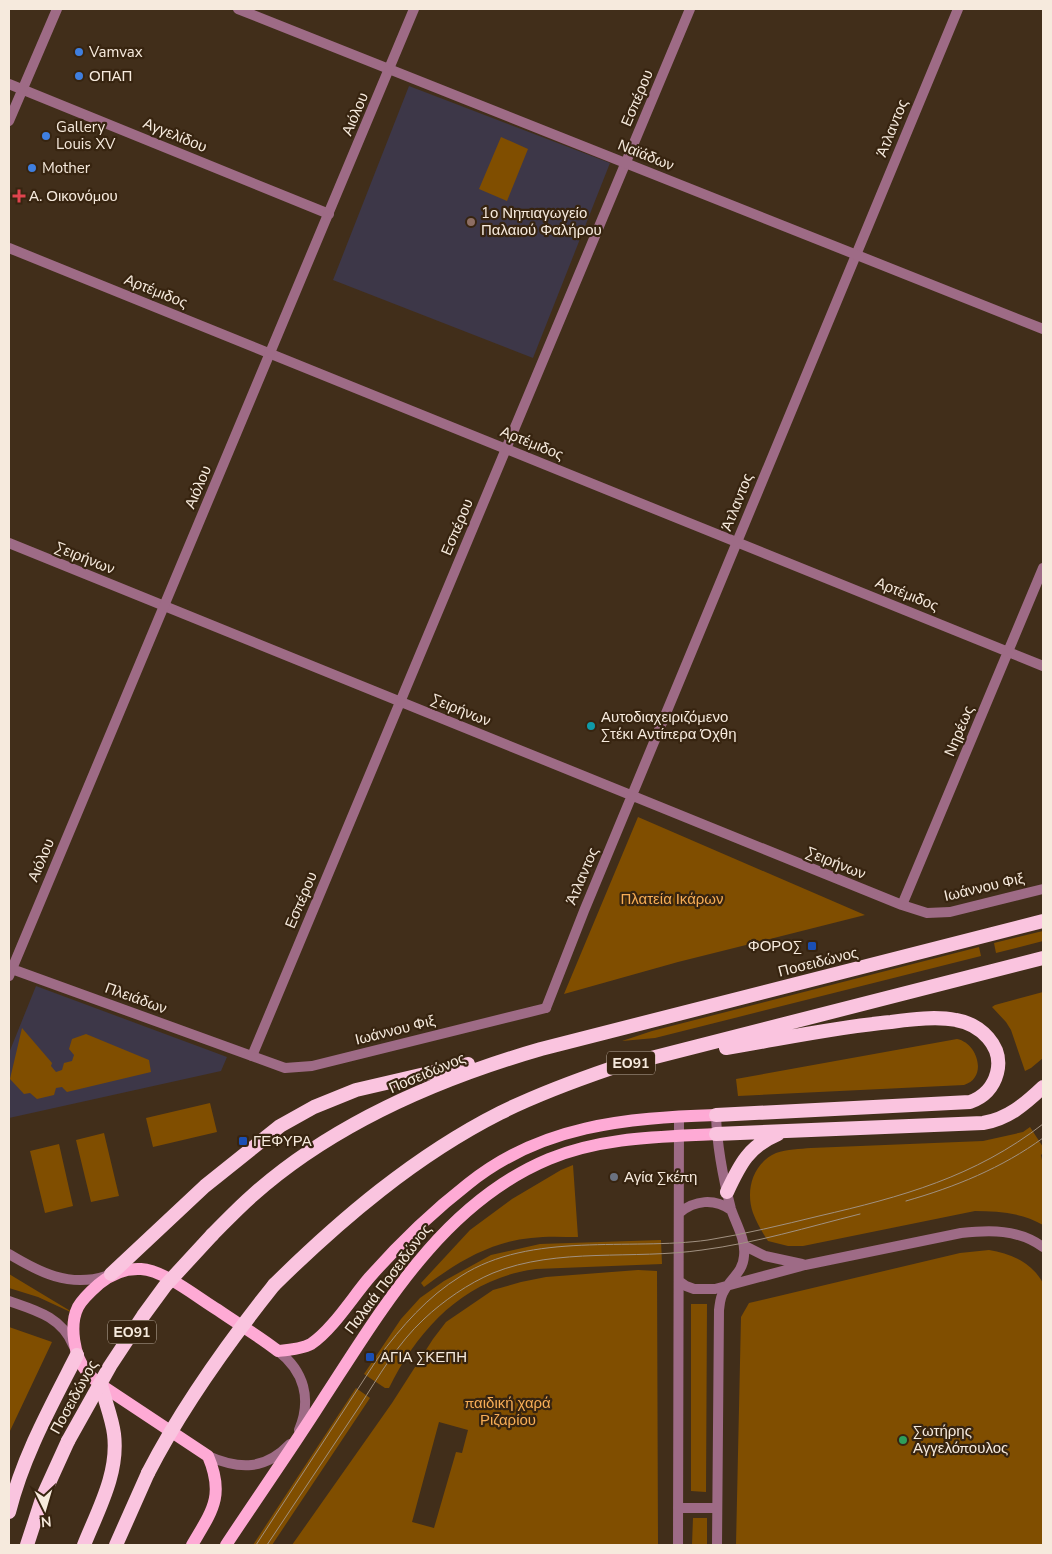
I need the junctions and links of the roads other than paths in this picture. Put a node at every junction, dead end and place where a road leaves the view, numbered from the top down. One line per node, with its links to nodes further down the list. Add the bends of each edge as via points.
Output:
1 (57, 9): 8 (street)
2 (238, 9): 6 (street, Ναϊάδων)
3 (414, 9): 6 (street, Αιόλου)
4 (690, 9): 10 (street, Εσπέρου)
5 (958, 9): 13 (street, Άτλαντος)
6 (389, 69): 10 (street, Ναϊάδων); 11 (street, Αιόλου)
7 (9, 84): 8 (street, Αγγελίδου)
8 (22, 90): 9 (street); 11 (street, Αγγελίδου)
9 (9, 121)
10 (626, 163): 13 (street, Ναϊάδων); 16 (street, Εσπέρου)
11 (329, 214): 15 (street, Αιόλου)
12 (9, 248): 15 (street, Αρτέμιδος)
13 (856, 254): 14 (street, Ναϊάδων); 17 (street, Άτλαντος)
14 (1043, 328)
15 (271, 353): 16 (street, Αρτέμιδος); 20 (street, Αιόλου)
16 (506, 449): 17 (street, Αρτέμιδος); 23 (street, Εσπέρου)
17 (737, 542): 21 (street, Αρτέμιδος); 24 (street, Άτλαντος)
18 (9, 543): 20 (street, Σειρήνων)
19 (1043, 568): 21 (street, Νηρέως)
20 (164, 606): 23 (street, Σειρήνων); 29 (street, Αιόλου)
21 (1009, 652): 22 (street, Αρτέμιδος); 26 (street, Νηρέως)
22 (1043, 666)
23 (400, 702): 24 (street, Σειρήνων); 32 (street, Εσπέρου)
24 (632, 796): 26 (street, Σειρήνων); 30 (street, Άτλαντος)
25 (1043, 889): 26 (street, Ιωάννου Φιξ, via 950,912 927,913)
26 (902, 905)
27 (1043, 921): 31 (highway, Ποσειδώνος / ΕΟ91)
28 (1043, 958): 33 (highway, ΕΟ91)
29 (10, 971): 32 (street, Πλειάδων)
30 (546, 1008): 32 (street, Ιωάννου Φιξ, via 312,1066 285,1068)
31 (574, 1040): 47 (highway, via 356,1090 314,1107 280,1126 205,1186); 59 (highway, Ποσειδώνος / ΕΟ91, bridge, via 472,1070 399,1102 353,1125 309,1153 252,1196 165,1286 110,1366 68,1441 43,1496)
32 (252, 1056)
33 (612, 1068): 35 (highway, via 871,1024 942,1019 976,1027 993,1044 998,1060 992,1086 980,1098 970,1102); 61 (highway, ΕΟ91, bridge, via 499,1114 424,1159 390,1182 310,1250 274,1285 226,1346 167,1437)
34 (1043, 1087): 37 (highway, via 1017,1110 1001,1119 983,1123)
35 (716, 1115): 36 (main road, Παλαιά Ποσειδώνος); 38 (street)
36 (679, 1116): 39 (street); 51 (main road, Παλαιά Ποσειδώνος, via 582,1128 541,1142 504,1160 469,1182 402,1242 322,1335 311,1344)
37 (784, 1131): 38 (highway); 40 (highway, via 751,1151)
38 (716, 1134): 39 (main road, Παλαιά Ποσειδώνος); 40 (street)
39 (679, 1136): 42 (street); 54 (main road, Παλαιά Ποσειδώνος, via 625,1140 584,1147 549,1158 479,1199 426,1252)
40 (727, 1192): 41 (street)
41 (732, 1210): 42 (street, via 723,1204 704,1201); 43 (street)
42 (679, 1213): 48 (street)
43 (745, 1246): 46 (street, via 765,1256); 49 (street, via 740,1270)
44 (1043, 1247): 46 (street, via 1028,1238 995,1230 961,1233)
45 (9, 1254): 47 (street, via 43,1273 63,1279 94,1280)
46 (805, 1265): 49 (street)
47 (111, 1274): 51 (main road, via 140,1269 164,1276); 52 (main road, via 77,1308 74,1326)
48 (679, 1281): 49 (street, via 694,1289); 56 (street)
49 (727, 1286): 57 (street, via 719,1310)
50 (9, 1301): 52 (street, via 52,1318 66,1330)
51 (278, 1351): 54 (street, via 295,1367 305,1393 305,1411)
52 (78, 1355): 53 (main road, via 87,1373); 58 (highway, via 33,1440)
53 (101, 1385): 55 (main road); 60 (highway, via 114,1432 113,1464)
54 (296, 1438): 55 (street, via 268,1461 250,1466 224,1464); 63 (main road, Παλαιά Ποσειδώνος)
55 (208, 1456): 62 (main road, via 215,1473 216,1497 211,1513)
56 (678, 1508): 57 (street); 64 (street)
57 (717, 1508): 65 (street)
58 (9, 1512)
59 (27, 1545)
60 (84, 1545)
61 (116, 1545)
62 (192, 1545)
63 (226, 1545)
64 (678, 1545)
65 (717, 1545)

